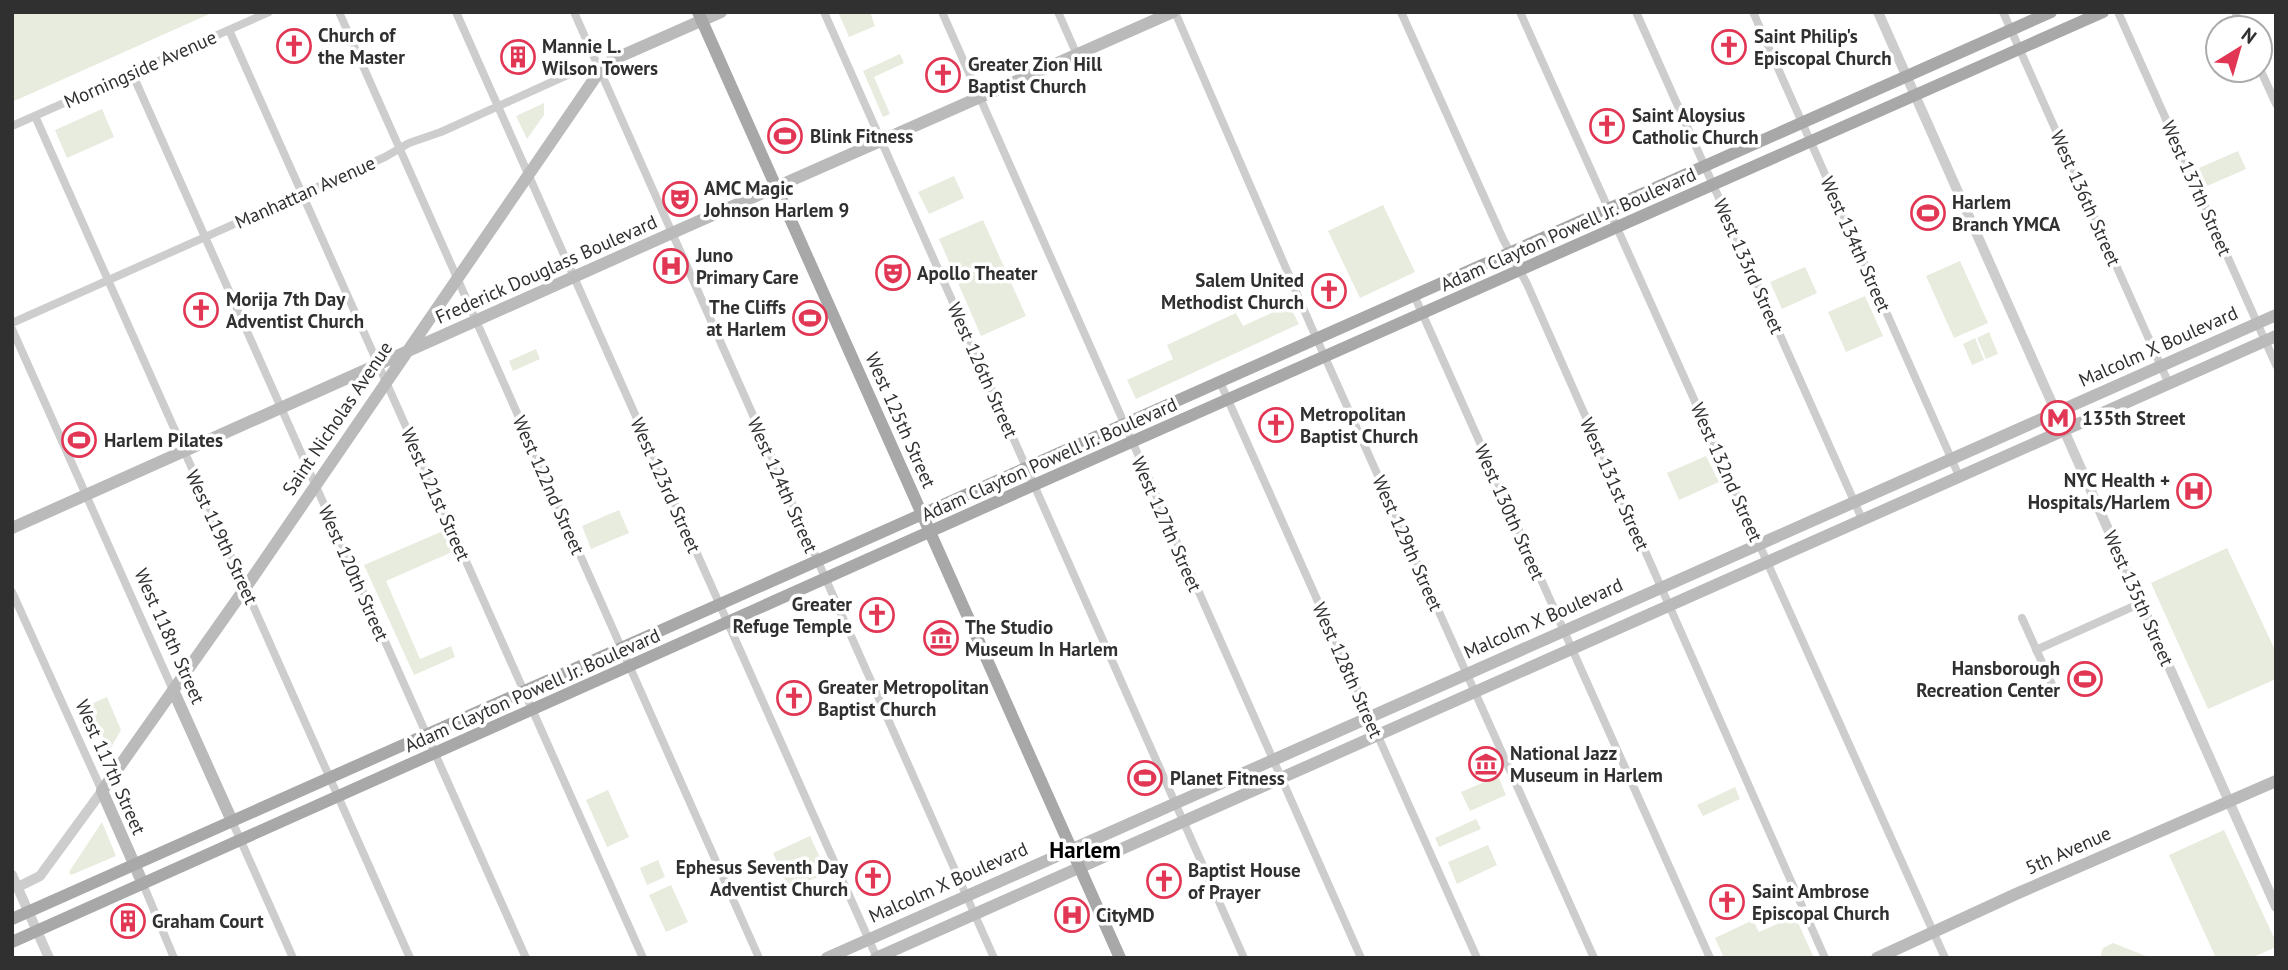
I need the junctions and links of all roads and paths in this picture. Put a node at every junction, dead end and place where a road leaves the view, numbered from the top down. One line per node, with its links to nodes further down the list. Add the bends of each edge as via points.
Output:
1 (269, 12): 20 (street, Morningside Avenue)
2 (340, 12): 37 (street, West 122nd Street)
3 (456, 12): 31 (street, West 123rd Street)
4 (574, 12): 24 (street, West 124th Street)
5 (721, 12): 19 (main road, Saint Nicholas Avenue)
6 (824, 12): 35 (street, West 126th Street)
7 (942, 12): 29 (street, West 127th Street)
8 (1058, 12): 23 (street)
9 (1174, 12): 23 (main road, Frederick Douglass Boulevard); 60 (street, West 129th Street)
10 (1401, 12): 47 (street, West 131st Street)
11 (1520, 12): 43 (street, West 132nd Street)
12 (1636, 12): 38 (street, West 133rd Street)
13 (1753, 12): 33 (street, West 134th Street)
14 (1878, 12): 26 (street, West 135th Street)
15 (2003, 12): 21 (street, West 136th Street)
16 (2051, 12): 21 (main road, Adam Clayton Powell Jr. Boulevard)
17 (2103, 12): 22 (main road, Adam Clayton Powell Jr. Boulevard)
18 (2118, 12): 57 (street, West 137th Street)
19 (700, 16): 24 (main road, Saint Nicholas Avenue, via 615,59); 41 (main road, West 125th Street)
20 (229, 30): 25 (street, Morningside Avenue); 42 (street, West 121st Street)
21 (2011, 30): 22 (street, West 136th Street); 26 (main road, Adam Clayton Powell Jr. Boulevard)
22 (2019, 49): 28 (main road, Adam Clayton Powell Jr. Boulevard); 65 (street, West 136th Street)
23 (1077, 55): 29 (main road, Frederick Douglass Boulevard)
24 (599, 72): 31 (street, Manhattan Avenue, via 578,70); 39 (main road, Saint Nicholas Avenue); 45 (street, West 124th Street)
25 (132, 73): 32 (street, Morningside Avenue); 46 (street, West 120th Street)
26 (1906, 77): 28 (street, West 135th Street); 33 (main road, Adam Clayton Powell Jr. Boulevard)
27 (2267, 84): 30 (street)
28 (1915, 96): 36 (main road, Adam Clayton Powell Jr. Boulevard); 71 (street, West 135th Street)
29 (980, 98): 35 (main road, Frederick Douglass Boulevard); 72 (street, West 127th Street)
30 (2276, 104)
31 (498, 106): 37 (street, Manhattan Avenue); 39 (street, West 123rd Street)
32 (35, 116): 34 (street, Morningside Avenue); 51 (street, West 119th Street)
33 (1802, 123): 36 (street, West 134th Street); 38 (main road, Adam Clayton Powell Jr. Boulevard)
34 (12, 126)
35 (881, 142): 41 (main road, Frederick Douglass Boulevard); 77 (street, West 126th Street)
36 (1810, 142): 40 (main road, Adam Clayton Powell Jr. Boulevard); 76 (street, West 134th Street)
37 (399, 148): 42 (street, Manhattan Avenue); 49 (street, West 122nd Street)
38 (1705, 166): 40 (street, West 133rd Street); 43 (main road, Adam Clayton Powell Jr. Boulevard)
39 (528, 174): 49 (main road, Saint Nicholas Avenue); 50 (street, West 123rd Street)
40 (1713, 185): 44 (main road, Adam Clayton Powell Jr. Boulevard); 82 (street, West 133rd Street)
41 (777, 187): 45 (main road, Frederick Douglass Boulevard); 83 (main road, West 125th Street)
42 (302, 193): 46 (street, Manhattan Avenue); 63 (street, West 121st Street)
43 (1609, 209): 44 (street, West 132nd Street); 47 (main road, Adam Clayton Powell Jr. Boulevard)
44 (1617, 228): 48 (main road, Adam Clayton Powell Jr. Boulevard); 87 (street, West 132nd Street)
45 (671, 233): 50 (main road, Frederick Douglass Boulevard); 88 (street, West 124th Street)
46 (206, 237): 51 (street, Manhattan Avenue); 70 (street, West 120th Street)
47 (1510, 252): 48 (street, West 131st Street); 52 (main road, Adam Clayton Powell Jr. Boulevard)
48 (1520, 271): 53 (main road, Adam Clayton Powell Jr. Boulevard); 92 (street, West 131st Street)
49 (457, 277): 55 (street, West 122nd Street); 61 (main road, Saint Nicholas Avenue)
50 (574, 278): 55 (main road, Frederick Douglass Boulevard); 95 (street, West 123rd Street)
51 (108, 280): 56 (street, Manhattan Avenue); 75 (street, West 119th Street)
52 (1414, 295): 53 (street, West 130th Street); 60 (main road, Adam Clayton Powell Jr. Boulevard)
53 (1422, 314): 62 (main road, Adam Clayton Powell Jr. Boulevard); 99 (street, West 130th Street)
54 (2276, 315): 57 (main road, Malcolm X Boulevard)
55 (477, 322): 61 (main road, Frederick Douglass Boulevard); 100 (street, West 122nd Street)
56 (12, 323)
57 (2257, 323): 59 (street, West 137th Street); 65 (main road, Malcolm X Boulevard)
58 (12, 329): 81 (street, West 118th Street)
59 (2270, 338): 64 (street, West 137th Street); 68 (main road, Malcolm X Boulevard)
60 (1317, 339): 62 (street, West 129th Street); 67 (main road, Adam Clayton Powell Jr. Boulevard)
61 (405, 354): 63 (main road, Frederick Douglass Boulevard); 66 (main road, Saint Nicholas Avenue)
62 (1325, 357): 69 (main road, Adam Clayton Powell Jr. Boulevard); 104 (street, West 129th Street)
63 (379, 365): 66 (street, West 121st Street); 70 (main road, Frederick Douglass Boulevard)
64 (2276, 365)
65 (2161, 366): 68 (street, West 136th Street); 71 (main road, Malcolm X Boulevard)
66 (386, 381): 79 (main road, Saint Nicholas Avenue); 107 (street, West 121st Street)
67 (1220, 382): 69 (street, West 128th Street); 72 (main road, Adam Clayton Powell Jr. Boulevard)
68 (2169, 384): 73 (main road, Malcolm X Boulevard)
69 (1228, 400): 74 (main road, Adam Clayton Powell Jr. Boulevard); 110 (street, West 128th Street)
70 (282, 408): 75 (main road, Frederick Douglass Boulevard); 79 (street, West 120th Street)
71 (2056, 412): 73 (street, West 135th Street); 76 (main road, Malcolm X Boulevard)
72 (1124, 424): 74 (street, West 127th Street); 77 (main road, Adam Clayton Powell Jr. Boulevard)
73 (2064, 430): 78 (main road, Malcolm X Boulevard); 94 (street, West 135th Street)
74 (1132, 444): 80 (main road, Adam Clayton Powell Jr. Boulevard); 114 (street, West 127th Street)
75 (184, 452): 81 (main road, Frederick Douglass Boulevard); 91 (street, West 119th Street)
76 (1952, 459): 78 (street, West 134th Street); 82 (main road, Malcolm X Boulevard)
77 (1027, 466): 80 (street, West 126th Street); 83 (main road, Adam Clayton Powell Jr. Boulevard)
78 (1959, 476): 84 (main road, Malcolm X Boulevard)
79 (315, 484): 91 (main road, Saint Nicholas Avenue); 111 (street, West 120th Street)
80 (1034, 485): 86 (main road, Adam Clayton Powell Jr. Boulevard); 121 (street, West 126th Street)
81 (87, 495): 85 (main road, Frederick Douglass Boulevard); 105 (street, West 118th Street)
82 (1855, 501): 84 (street, West 133rd Street); 87 (main road, Malcolm X Boulevard)
83 (922, 514): 86 (main road, West 125th Street); 88 (main road, Adam Clayton Powell Jr. Boulevard)
84 (1862, 519): 89 (main road, Malcolm X Boulevard)
85 (12, 528)
86 (930, 533): 90 (main road, Adam Clayton Powell Jr. Boulevard); 125 (main road, West 125th Street)
87 (1759, 544): 89 (street, West 132nd Street); 92 (main road, Malcolm X Boulevard)
88 (817, 561): 90 (street, West 124th Street); 95 (main road, Adam Clayton Powell Jr. Boulevard)
89 (1768, 562): 96 (main road, Malcolm X Boulevard); 137 (street, West 132nd Street)
90 (825, 580): 98 (main road, Adam Clayton Powell Jr. Boulevard); 131 (street, West 124th Street)
91 (246, 587): 105 (main road, Saint Nicholas Avenue); 115 (street, West 119th Street)
92 (1660, 587): 96 (street, West 131st Street); 99 (main road, Malcolm X Boulevard)
93 (12, 592): 118 (street, West 117th Street)
94 (2141, 603): 102 (street); 120 (street, West 135th Street)
95 (720, 605): 98 (street, West 123rd Street); 100 (main road, Adam Clayton Powell Jr. Boulevard)
96 (1669, 607): 101 (main road, Malcolm X Boulevard); 156 (street, West 131st Street)
97 (2022, 618): 102 (street)
98 (728, 623): 103 (main road, Adam Clayton Powell Jr. Boulevard); 138 (street, West 123rd Street)
99 (1563, 631): 101 (street, West 130th Street); 104 (main road, Malcolm X Boulevard)
100 (622, 648): 103 (street, West 122nd Street); 107 (main road, Adam Clayton Powell Jr. Boulevard)
101 (1572, 650): 108 (main road, Malcolm X Boulevard); 155 (street, West 130th Street)
102 (2036, 650): 106 (street)
103 (631, 666): 109 (main road, Adam Clayton Powell Jr. Boulevard); 146 (street, West 122nd Street)
104 (1466, 673): 108 (street, West 129th Street); 110 (main road, Malcolm X Boulevard)
105 (173, 690): 118 (main road, Saint Nicholas Avenue); 122 (main road, West 118th Street)
106 (2054, 690)
107 (525, 691): 109 (street, West 121st Street); 111 (main road, Adam Clayton Powell Jr. Boulevard)
108 (1475, 693): 112 (main road, Malcolm X Boulevard); 154 (street, West 129th Street)
109 (533, 710): 113 (main road, Adam Clayton Powell Jr. Boulevard); 145 (street, West 121st Street)
110 (1369, 717): 112 (street, West 128th Street); 114 (main road, Malcolm X Boulevard)
111 (426, 735): 113 (street, West 120th Street); 115 (main road, Adam Clayton Powell Jr. Boulevard)
112 (1378, 736): 116 (main road, Malcolm X Boulevard); 153 (street, West 128th Street)
113 (434, 754): 119 (main road, Adam Clayton Powell Jr. Boulevard); 144 (street, West 120th Street)
114 (1273, 760): 116 (street, West 127th Street); 121 (main road, Malcolm X Boulevard)
115 (329, 778): 119 (street, West 119th Street); 122 (main road, Adam Clayton Powell Jr. Boulevard)
116 (1281, 778): 123 (main road, Malcolm X Boulevard); 152 (street, West 127th Street)
117 (2276, 781): 120 (main road, 5th Avenue)
118 (102, 791): 126 (main road, West 117th Street); 130 (street, Saint Nicholas Avenue, via 40,876)
119 (338, 797): 124 (main road, Adam Clayton Powell Jr. Boulevard); 143 (street, West 119th Street)
120 (2229, 801): 132 (street, West 135th Street); 137 (main road, 5th Avenue)
121 (1176, 803): 123 (street, West 126th Street); 125 (main road, Malcolm X Boulevard)
122 (232, 821): 124 (street, West 118th Street); 126 (main road, Adam Clayton Powell Jr. Boulevard)
123 (1184, 821): 127 (main road, Malcolm X Boulevard); 151 (street, West 126th Street)
124 (241, 841): 129 (main road, Adam Clayton Powell Jr. Boulevard); 142 (street, West 118th Street)
125 (1071, 849): 127 (main road, West 125th Street); 131 (main road, Malcolm X Boulevard)
126 (134, 865): 129 (main road, West 117th Street); 133 (main road, Adam Clayton Powell Jr. Boulevard)
127 (1080, 867): 134 (main road, Malcolm X Boulevard); 150 (main road, West 125th Street)
128 (12, 875): 130 (street)
129 (142, 884): 136 (main road, Adam Clayton Powell Jr. Boulevard); 141 (street, West 117th Street)
130 (18, 887): 133 (street)
131 (967, 897): 134 (street, West 124th Street); 138 (main road, Malcolm X Boulevard)
132 (2276, 907)
133 (28, 912): 135 (main road, Adam Clayton Powell Jr. Boulevard); 136 (street)
134 (974, 914): 148 (main road, Malcolm X Boulevard); 149 (street, West 124th Street)
135 (12, 919)
136 (37, 931): 139 (main road, Adam Clayton Powell Jr. Boulevard); 140 (street)
137 (1934, 932): 157 (main road, 5th Avenue); 158 (street, West 132nd Street)
138 (868, 939): 147 (main road, Malcolm X Boulevard); 148 (street, West 123rd Street)
139 (12, 942)
140 (49, 958)
141 (174, 958)
142 (293, 958)
143 (410, 958)
144 (526, 958)
145 (643, 958)
146 (759, 958)
147 (827, 958)
148 (876, 958)
149 (994, 958)
150 (1120, 958)
151 (1244, 958)
152 (1361, 958)
153 (1477, 958)
154 (1594, 958)
155 (1710, 958)
156 (1825, 958)
157 (1877, 958)
158 (1945, 958)

